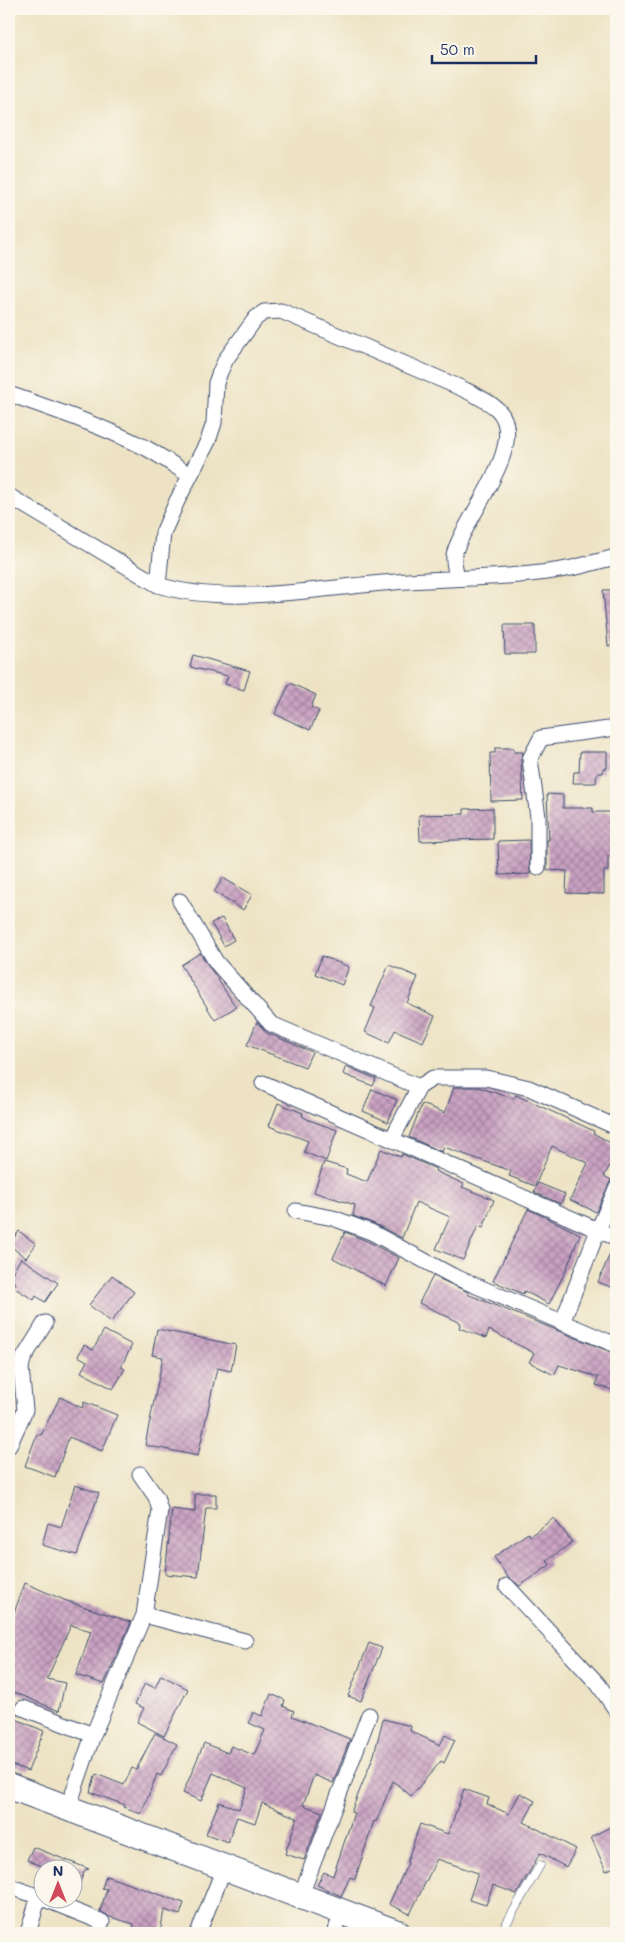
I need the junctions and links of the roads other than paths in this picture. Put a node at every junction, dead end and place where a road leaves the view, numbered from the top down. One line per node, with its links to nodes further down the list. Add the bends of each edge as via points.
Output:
1 (9, 394): 2 (street, via 118,435)
2 (190, 475): 5 (street, via 214,423 216,383 226,359 256,318 264,312 281,311 461,388 498,410 505,421 507,435 503,452 453,557); 6 (street, via 163,533)
3 (9, 496): 6 (street)
4 (616, 557): 5 (street, via 572,568)
5 (457, 578): 6 (street, via 267,594 179,592)
6 (158, 585)
7 (616, 728): 8 (street, via 541,738 536,746 530,759 538,817)
8 (538, 867)
9 (180, 901): 11 (street, via 216,962 271,1024)
10 (263, 1083): 13 (street)
11 (419, 1087): 12 (street, via 433,1078 486,1078 530,1088); 13 (street)
12 (616, 1127)
13 (392, 1139): 16 (street)
14 (616, 1188): 16 (street)
15 (296, 1211): 19 (street, via 333,1218 371,1232 453,1276)
16 (598, 1230): 17 (street); 19 (street)
17 (616, 1238)
18 (45, 1323): 21 (street, via 23,1360 26,1410)
19 (562, 1323): 20 (street)
20 (616, 1345)
21 (9, 1446)
22 (140, 1474): 24 (street, via 156,1497 160,1510)
23 (507, 1586): 27 (street, via 598,1684)
24 (144, 1615): 25 (street); 29 (street)
25 (245, 1641)
26 (23, 1708): 29 (street)
27 (616, 1710)
28 (369, 1715): 37 (street)
29 (93, 1735): 32 (street)
30 (9, 1786): 32 (main road)
31 (9, 1802): 34 (main road)
32 (68, 1808): 37 (main road)
33 (540, 1865): 45 (lane)
34 (219, 1881): 41 (main road); 43 (street)
35 (9, 1886): 36 (street)
36 (32, 1894)
37 (301, 1895): 44 (main road)
38 (38, 1910): 42 (street)
39 (72, 1910): 40 (street)
40 (102, 1922)
41 (343, 1931)
42 (28, 1933)
43 (198, 1933)
44 (398, 1933)
45 (501, 1933)

